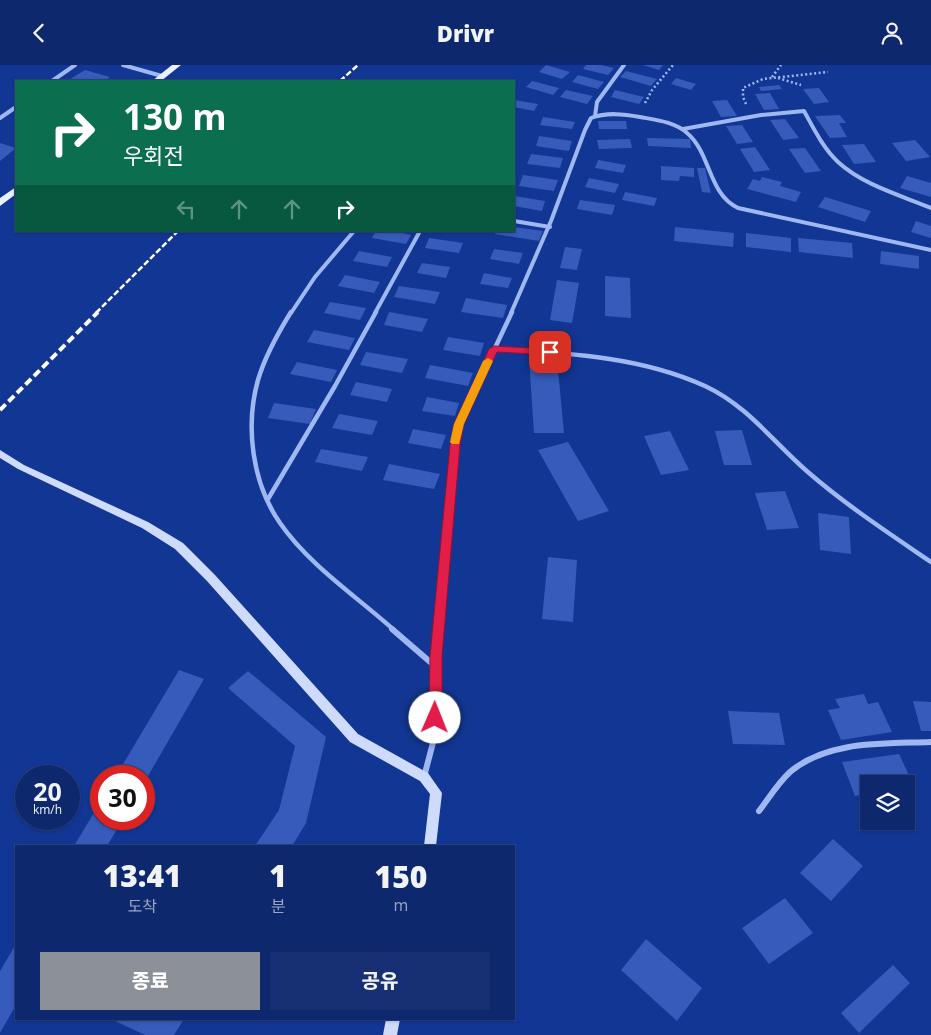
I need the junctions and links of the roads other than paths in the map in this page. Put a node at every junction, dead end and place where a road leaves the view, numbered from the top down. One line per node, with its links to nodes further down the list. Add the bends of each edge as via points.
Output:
1 (75, 65): 6 (street)
2 (123, 65): 5 (street)
3 (177, 65): 5 (main road)
4 (624, 65): 8 (street, via 597,102)
5 (159, 79)
6 (53, 80)
7 (15, 108): 9 (street)
8 (596, 116): 10 (street, via 638,117); 15 (street, via 586,124)
9 (0, 118)
10 (682, 129): 13 (street, via 752,116 804,111 831,155 847,168); 18 (street, via 697,144 720,192 735,207)
11 (15, 191): 12 (main road)
12 (0, 203)
13 (931, 208)
14 (515, 221): 15 (street)
15 (550, 227): 19 (street)
16 (353, 232): 21 (street, via 309,285 286,321 261,372 253,414 252,449 260,484)
17 (419, 232): 21 (street, via 336,386)
18 (931, 250)
19 (494, 349): 22 (street, via 568,353 616,361 663,371 698,384 731,401 807,471 885,531); 23 (street, via 459,424 455,445)
20 (0, 453): 25 (main road, via 21,467 145,525 179,546 354,738)
21 (268, 499): 23 (street, via 279,521 307,555)
22 (931, 561)
23 (436, 667): 25 (street, via 435,735)
24 (931, 742): 26 (street, via 835,750 815,755 790,772)
25 (424, 777): 27 (main road, via 436,793)
26 (759, 811)
27 (430, 845)
28 (393, 1020): 29 (main road)
29 (390, 1035)

